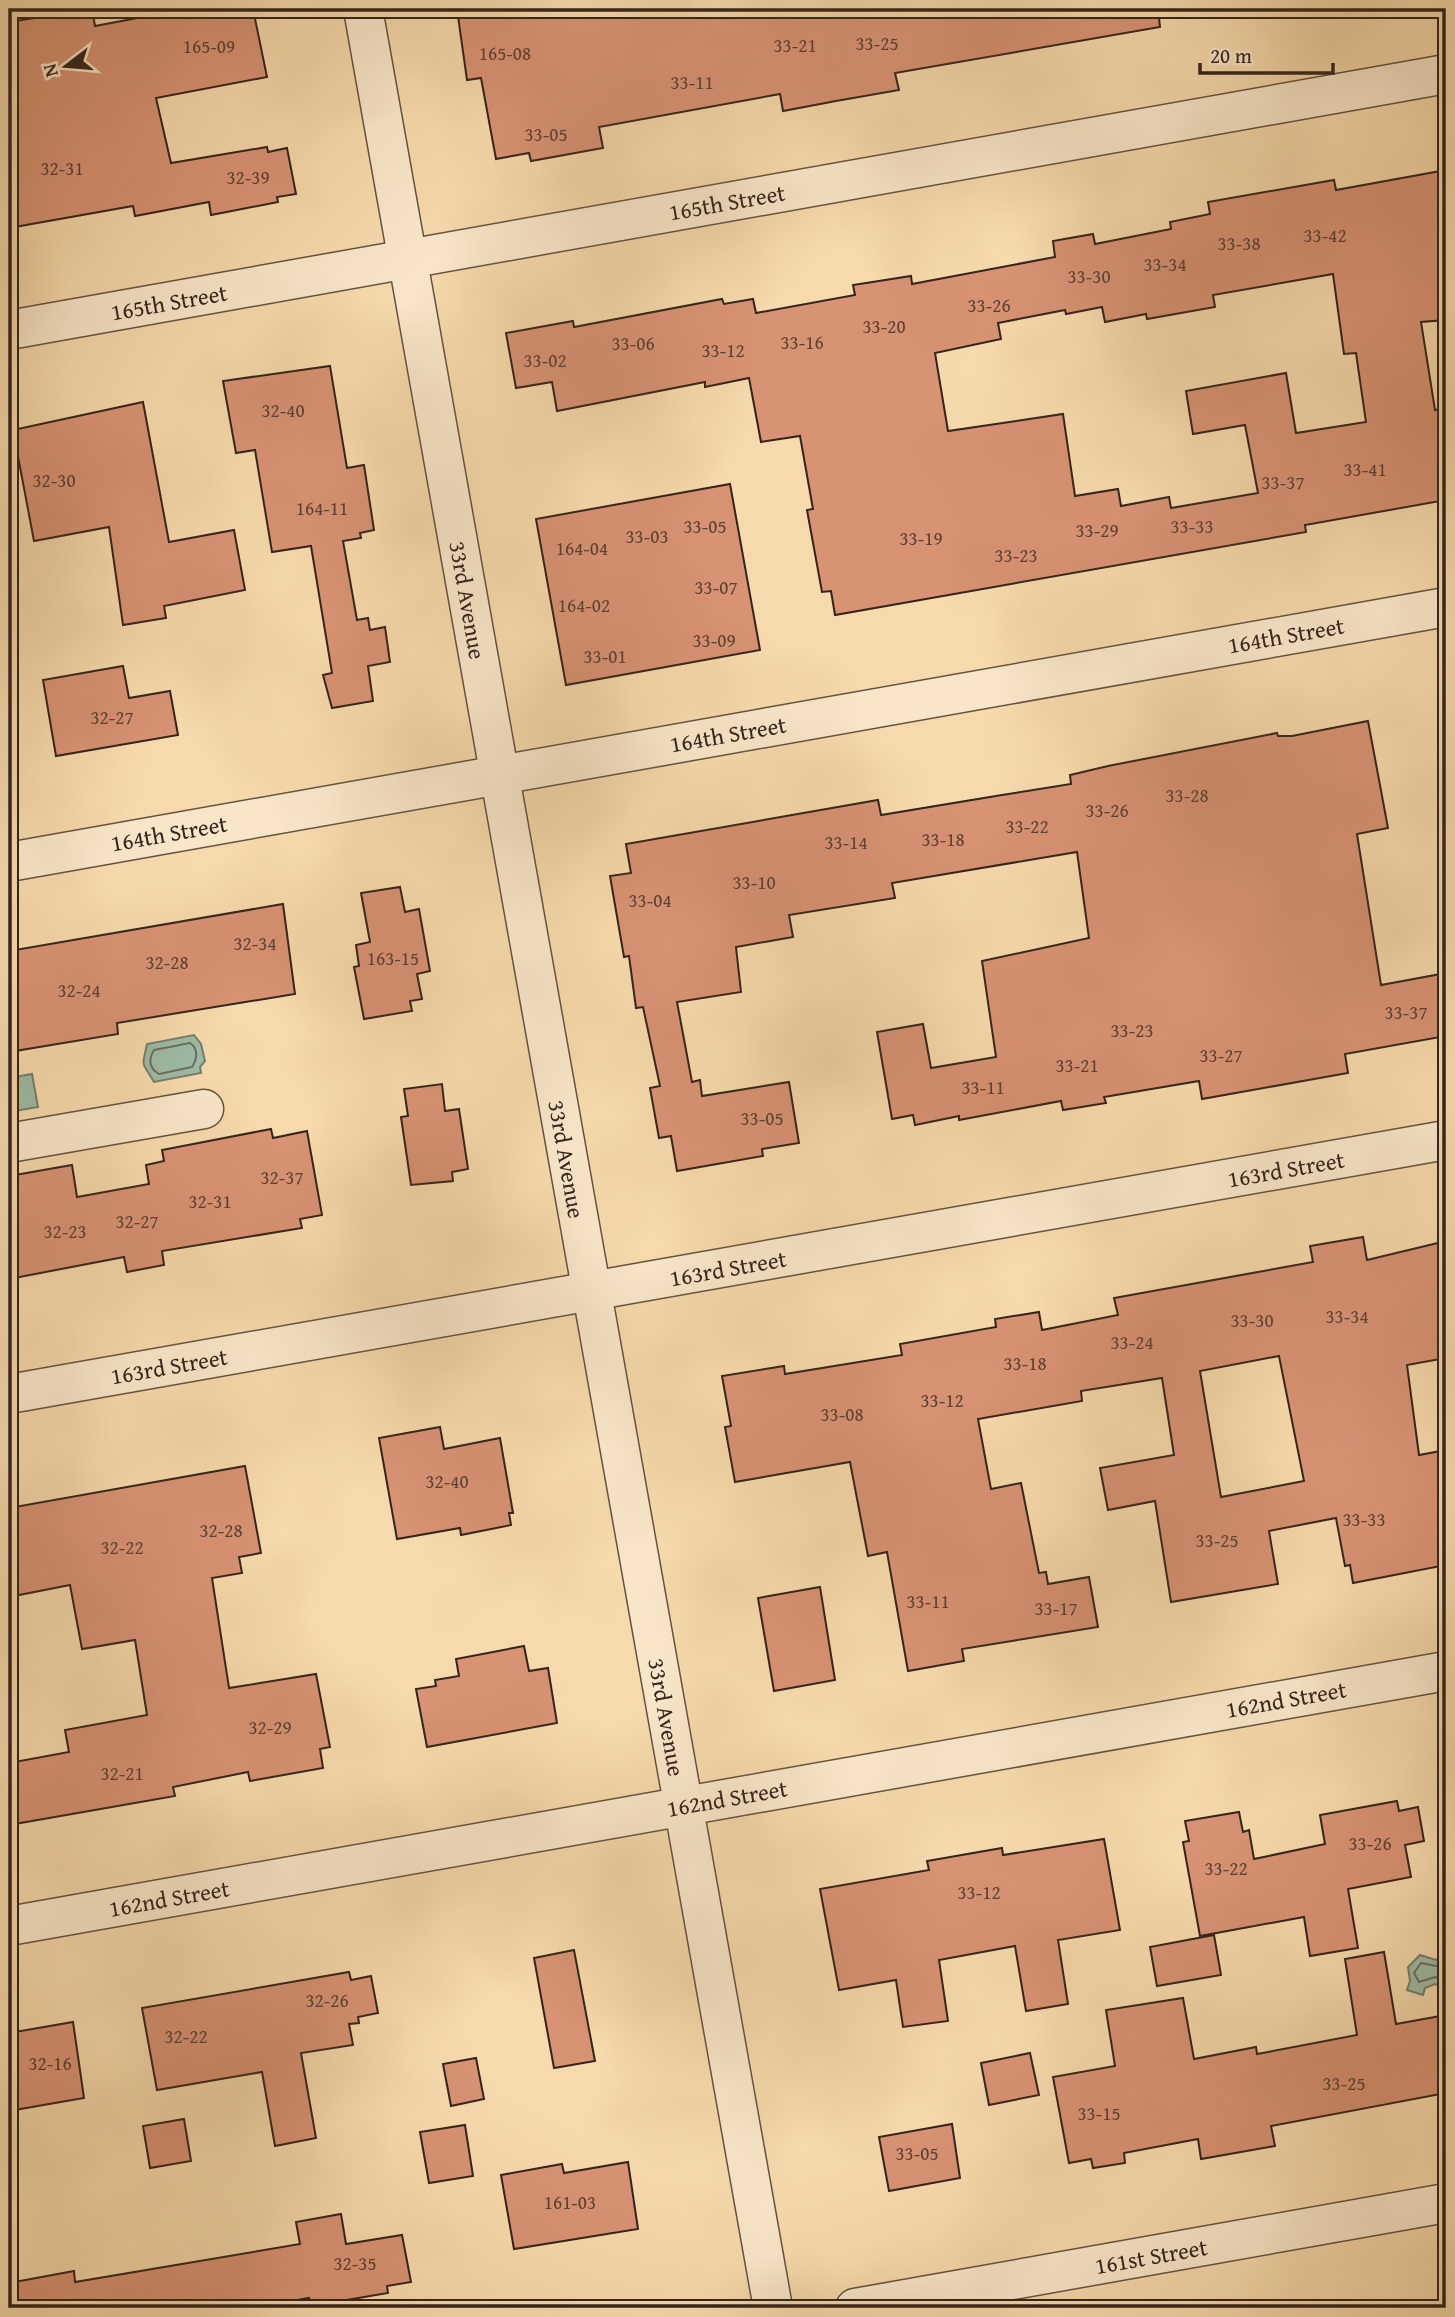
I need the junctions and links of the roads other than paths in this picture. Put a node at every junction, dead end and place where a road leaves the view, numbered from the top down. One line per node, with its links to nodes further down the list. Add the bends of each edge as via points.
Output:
1 (363, 9): 3 (street, 33rd Avenue)
2 (1446, 74): 3 (street, 165th Street)
3 (407, 259): 4 (street, 165th Street); 6 (street, 33rd Avenue)
4 (9, 330)
5 (1446, 607): 6 (street, 164th Street)
6 (499, 775): 7 (street, 164th Street); 11 (street, 33rd Avenue)
7 (9, 862)
8 (204, 1109): 10 (street)
9 (1446, 1140): 11 (street, 163rd Street)
10 (9, 1143)
11 (591, 1293): 12 (street, 163rd Street); 14 (street, 33rd Avenue)
12 (9, 1394)
13 (1446, 1671): 14 (street, 162nd Street)
14 (683, 1806): 15 (street, 162nd Street); 17 (street, 33rd Avenue)
15 (9, 1926)
16 (1446, 2203): 18 (street, 161st Street)
17 (773, 2308)
18 (855, 2308)

